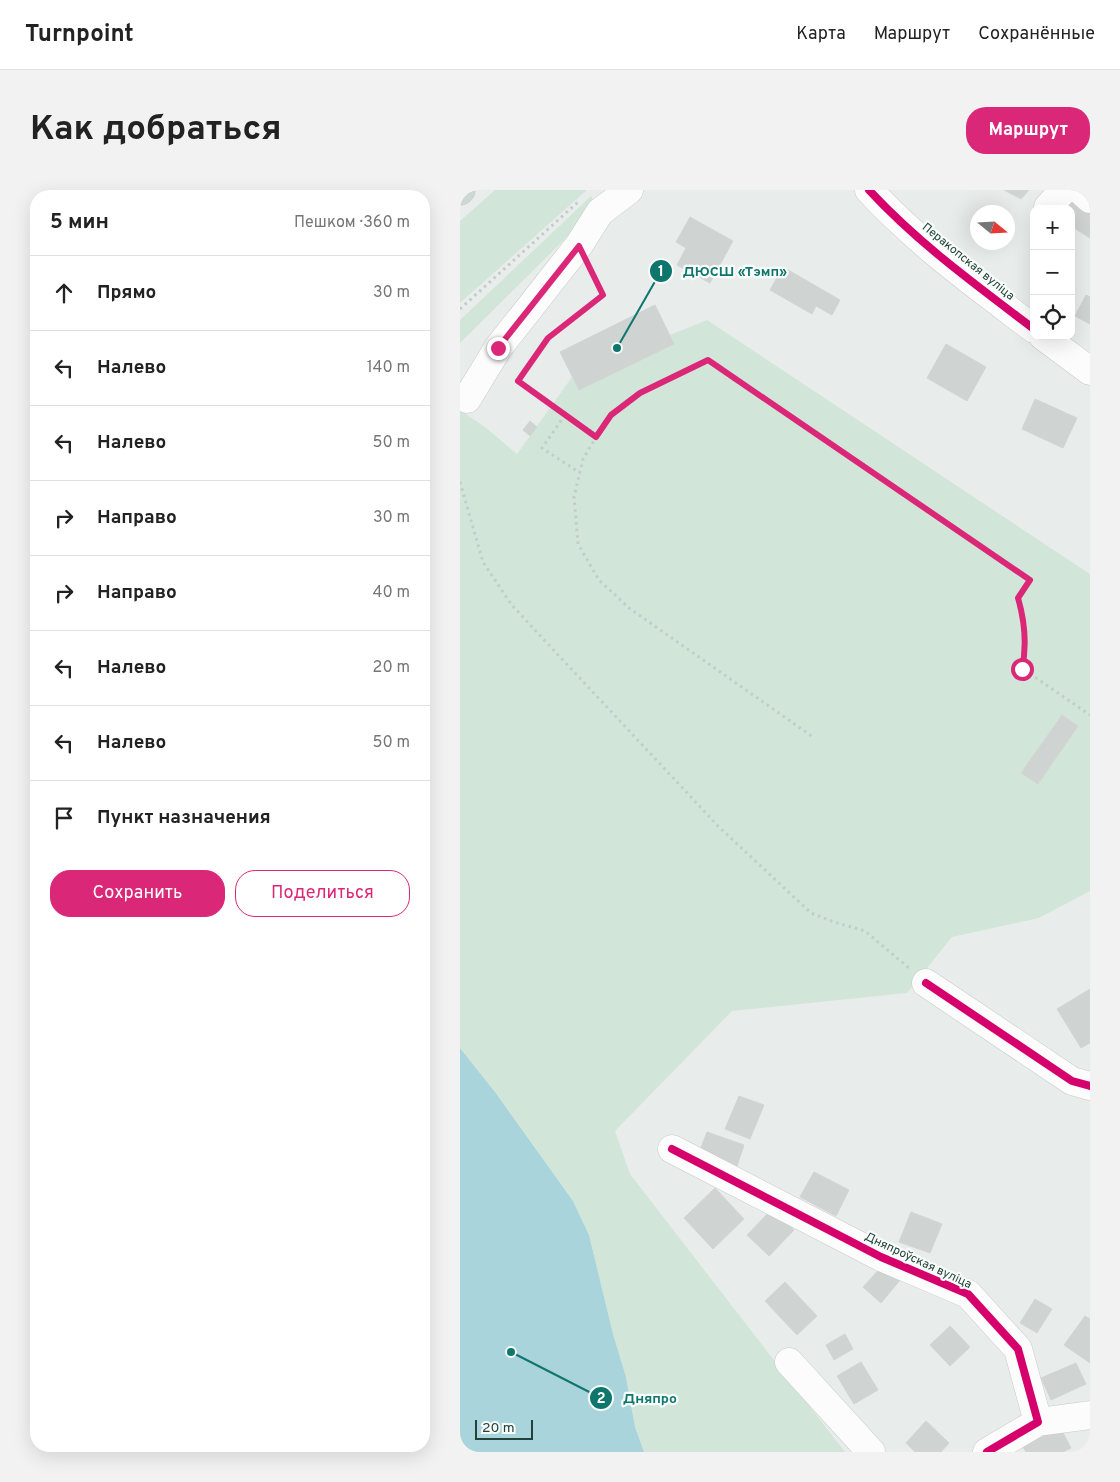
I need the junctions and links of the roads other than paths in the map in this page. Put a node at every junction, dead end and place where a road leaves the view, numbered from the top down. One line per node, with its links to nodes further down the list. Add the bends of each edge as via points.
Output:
1 (629, 190): 8 (street, via 600,212 579,246 498,348)
2 (869, 190): 5 (street, Перакопская вуліца, via 943,260)
3 (1080, 190): 4 (street)
4 (1090, 199)
5 (1030, 326)
6 (1048, 340): 7 (street)
7 (1090, 371)
8 (467, 399)
9 (926, 983): 10 (street, via 1072,1081)
10 (1090, 1086)
11 (672, 1150): 14 (street, Дняпроўская вуліца, via 881,1258 968,1294 1018,1349)
12 (789, 1362): 15 (street)
13 (1090, 1415): 14 (street)
14 (1038, 1422): 16 (street)
15 (871, 1452)
16 (987, 1452)

